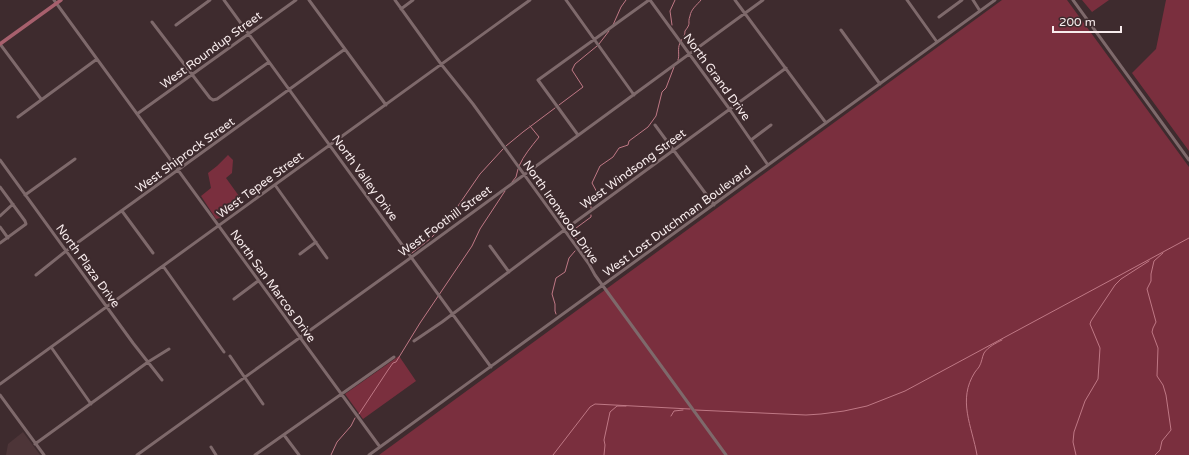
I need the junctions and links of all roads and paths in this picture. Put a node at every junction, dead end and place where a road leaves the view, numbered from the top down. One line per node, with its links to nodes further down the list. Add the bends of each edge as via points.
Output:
1 (61, 0): 18 (main road)
2 (210, 0): 24 (street)
3 (224, 0): 26 (street, North Valley Drive)
4 (296, 0): 26 (street, West Roundup Street)
5 (309, 0): 30 (street)
6 (394, 0): 19 (street, North Ironwood Drive)
7 (413, 0): 19 (street)
8 (530, 0): 34 (street, West Tepee Street)
9 (566, 0): 27 (street)
10 (650, 0): 27 (street); 31 (street, North Grand Drive)
11 (736, 0): 21 (street)
12 (763, 0): 21 (street, West Foothill Street)
13 (962, 0): 22 (street)
14 (973, 0): 20 (street)
15 (995, 0): 20 (street, West Lost Dutchman Boulevard)
16 (1073, 0): 54 (street)
17 (909, 1): 28 (street)
18 (55, 2): 29 (main road); 32 (street, North San Marcos Drive)
19 (401, 9): 34 (street, North Ironwood Drive)
20 (980, 11): 28 (street, West Lost Dutchman Boulevard)
21 (745, 13): 31 (street, West Foothill Street); 35 (street)
22 (939, 17)
23 (152, 22): 36 (street)
24 (176, 25)
25 (841, 30): 37 (street)
26 (249, 34): 33 (street, North Valley Drive); 36 (street, West Roundup Street)
27 (594, 40): 39 (street); 48 (street, via 538,80)
28 (938, 42): 37 (street, West Lost Dutchman Boulevard)
29 (0, 44): 40 (street)
30 (345, 49): 38 (street, West Shiprock Street); 41 (street)
31 (689, 54): 39 (street, West Foothill Street); 42 (street, North Grand Drive)
32 (97, 59): 40 (street); 43 (street, North San Marcos Drive)
33 (269, 62): 36 (street, via 213,100); 38 (street, North Valley Drive)
34 (442, 64): 41 (street, West Tepee Street); 57 (street, North Ironwood Drive)
35 (786, 68): 42 (street, West Windsong Street); 45 (street)
36 (193, 74): 43 (street, West Roundup Street)
37 (880, 84): 45 (street, West Lost Dutchman Boulevard)
38 (290, 90): 50 (street, North Valley Drive); 56 (street, West Shiprock Street)
39 (634, 94): 48 (street, West Foothill Street)
40 (41, 99): 44 (street)
41 (386, 105): 50 (street, West Tepee Street)
42 (730, 110): 49 (street, North Grand Drive); 51 (street, West Windsong Street)
43 (137, 114): 56 (street, North San Marcos Drive)
44 (18, 117)
45 (826, 123): 55 (street, West Lost Dutchman Boulevard)
46 (656, 125): 51 (street)
47 (771, 126): 49 (street)
48 (578, 135): 57 (street, West Foothill Street)
49 (751, 140): 55 (street, North Grand Drive)
50 (330, 145): 58 (street, West Tepee Street); 75 (street, North Valley Drive)
51 (674, 150): 62 (street); 67 (street, West Windsong Street)
52 (75, 159): 60 (street)
53 (0, 160): 60 (street, North Plaza Drive)
54 (1189, 160)
55 (768, 165): 62 (street, West Lost Dutchman Boulevard)
56 (178, 170): 63 (street, West Shiprock Street); 65 (street, North San Marcos Drive)
57 (524, 175): 67 (street, North Ironwood Drive); 75 (street, West Foothill Street)
58 (275, 185): 65 (street, West Tepee Street); 69 (street)
59 (0, 187): 61 (street)
60 (25, 195): 72 (street, North Plaza Drive)
61 (13, 204): 64 (street); 68 (street, via 26,224)
62 (714, 205): 81 (street, West Lost Dutchman Boulevard)
63 (122, 211): 72 (street, West Shiprock Street); 73 (street)
64 (0, 216)
65 (218, 226): 77 (street, West Tepee Street); 80 (street, North San Marcos Drive)
66 (0, 227): 68 (street)
67 (565, 231): 78 (street, West Windsong Street); 81 (street, North Ironwood Drive)
68 (8, 238): 70 (street)
69 (316, 242): 74 (street); 76 (street)
70 (0, 243)
71 (490, 246): 78 (street)
72 (66, 252): 79 (street, West Shiprock Street); 83 (street, North Plaza Drive)
73 (153, 252)
74 (300, 254)
75 (411, 257): 84 (street, North Valley Drive); 85 (street, West Foothill Street)
76 (327, 258)
77 (163, 266): 83 (street, West Tepee Street); 89 (street)
78 (509, 272): 84 (street, West Windsong Street)
79 (36, 275)
80 (258, 282): 82 (street); 85 (street, North San Marcos Drive)
81 (603, 286): 93 (street, West Lost Dutchman Boulevard); 111 (street, North Ironwood Drive)
82 (234, 299)
83 (106, 307): 87 (street, West Tepee Street); 92 (street, North Plaza Drive)
84 (452, 313): 86 (street, West Windsong Street); 93 (street, North Valley Drive)
85 (299, 337): 94 (street, West Foothill Street); 97 (street, North San Marcos Drive)
86 (414, 341)
87 (51, 347): 96 (street, West Tepee Street); 99 (street)
88 (169, 349): 92 (street)
89 (224, 352)
90 (230, 356): 94 (street)
91 (394, 356): 97 (street)
92 (148, 362): 95 (street, North Plaza Drive); 99 (street)
93 (491, 367): 104 (street, West Lost Dutchman Boulevard)
94 (244, 378): 100 (street); 106 (street, West Foothill Street)
95 (162, 380)
96 (0, 384)
97 (341, 394): 101 (street); 104 (street, North San Marcos Drive)
98 (0, 395): 102 (street)
99 (91, 404): 102 (street)
100 (263, 404)
101 (284, 435): 108 (street); 109 (street)
102 (36, 444): 105 (street)
103 (211, 447): 107 (street)
104 (380, 447): 110 (street, West Lost Dutchman Boulevard)
105 (44, 455)
106 (137, 455)
107 (216, 455)
108 (255, 455)
109 (299, 455)
110 (369, 455)
111 (726, 455)

